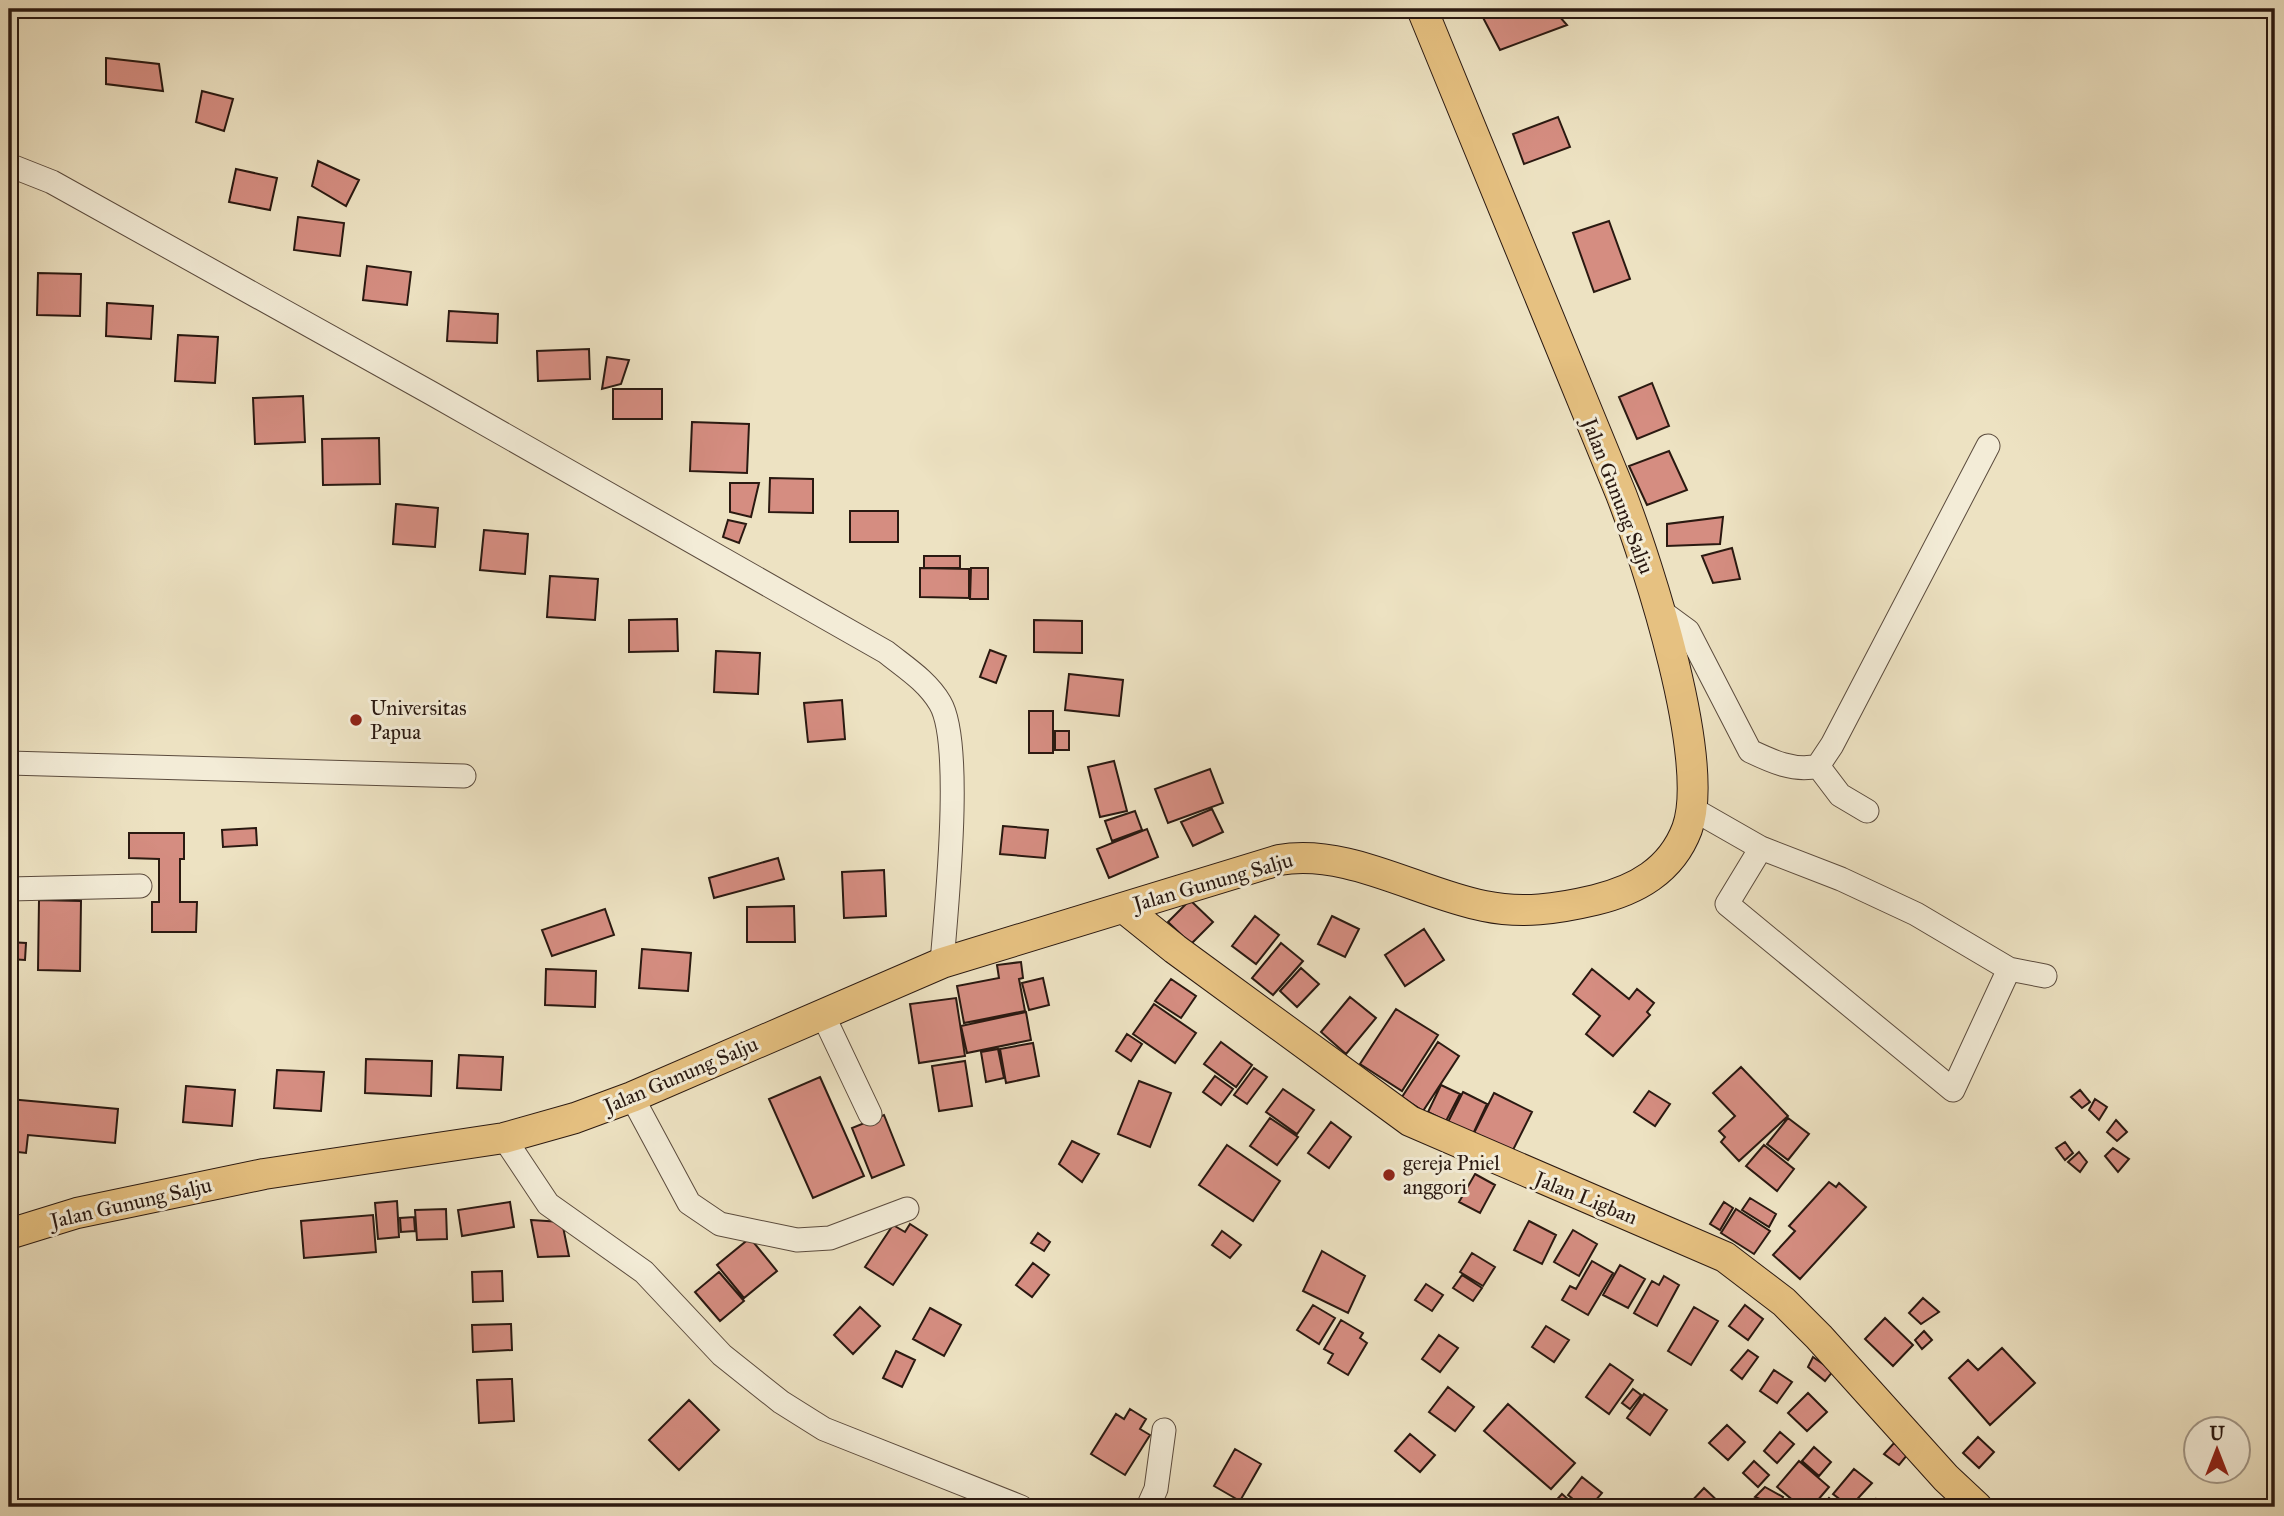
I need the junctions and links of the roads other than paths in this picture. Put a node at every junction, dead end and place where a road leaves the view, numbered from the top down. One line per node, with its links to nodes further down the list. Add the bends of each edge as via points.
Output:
1 (1422, 9): 4 (main road, Jalan Gunung Salju, via 1626,505)
2 (9, 165): 14 (street, via 75,195 407,379 886,652 925,683 942,706 950,741)
3 (1988, 446): 6 (street)
4 (1658, 609): 6 (street, via 1688,631 1750,751 1791,766); 8 (main road, Jalan Gunung Salju, via 1693,766)
5 (9, 762): 7 (street)
6 (1818, 766): 9 (street, via 1840,795)
7 (464, 776)
8 (1691, 808): 10 (street); 13 (main road, Jalan Gunung Salju, via 1678,847 1655,874 1610,896 1563,907 1520,911 1484,906 1340,862 1303,857 1264,863)
9 (1867, 811)
10 (1760, 848): 15 (street, via 1916,915); 15 (street, via 1727,904 1953,1090)
11 (140, 886): 12 (street)
12 (9, 890)
13 (1124, 908): 14 (main road, Jalan Gunung Salju); 26 (main road, Jalan Ligban, via 1410,1121 1725,1258 1784,1302)
14 (942, 963): 17 (main road, Jalan Gunung Salju)
15 (2008, 969): 16 (street)
16 (2045, 976)
17 (823, 1015): 18 (main road, Jalan Gunung Salju); 19 (street)
18 (632, 1097): 20 (main road, Jalan Gunung Salju); 21 (street, via 689,1203 720,1224 797,1240 830,1238)
19 (870, 1114)
20 (504, 1138): 22 (main road, Jalan Gunung Salju, via 264,1174 77,1213); 24 (street, via 548,1203 644,1272 722,1355 781,1402 824,1429)
21 (906, 1209)
22 (9, 1234)
23 (1164, 1430): 25 (street, via 1156,1489)
24 (1021, 1507)
25 (1147, 1507)
26 (1977, 1507)

